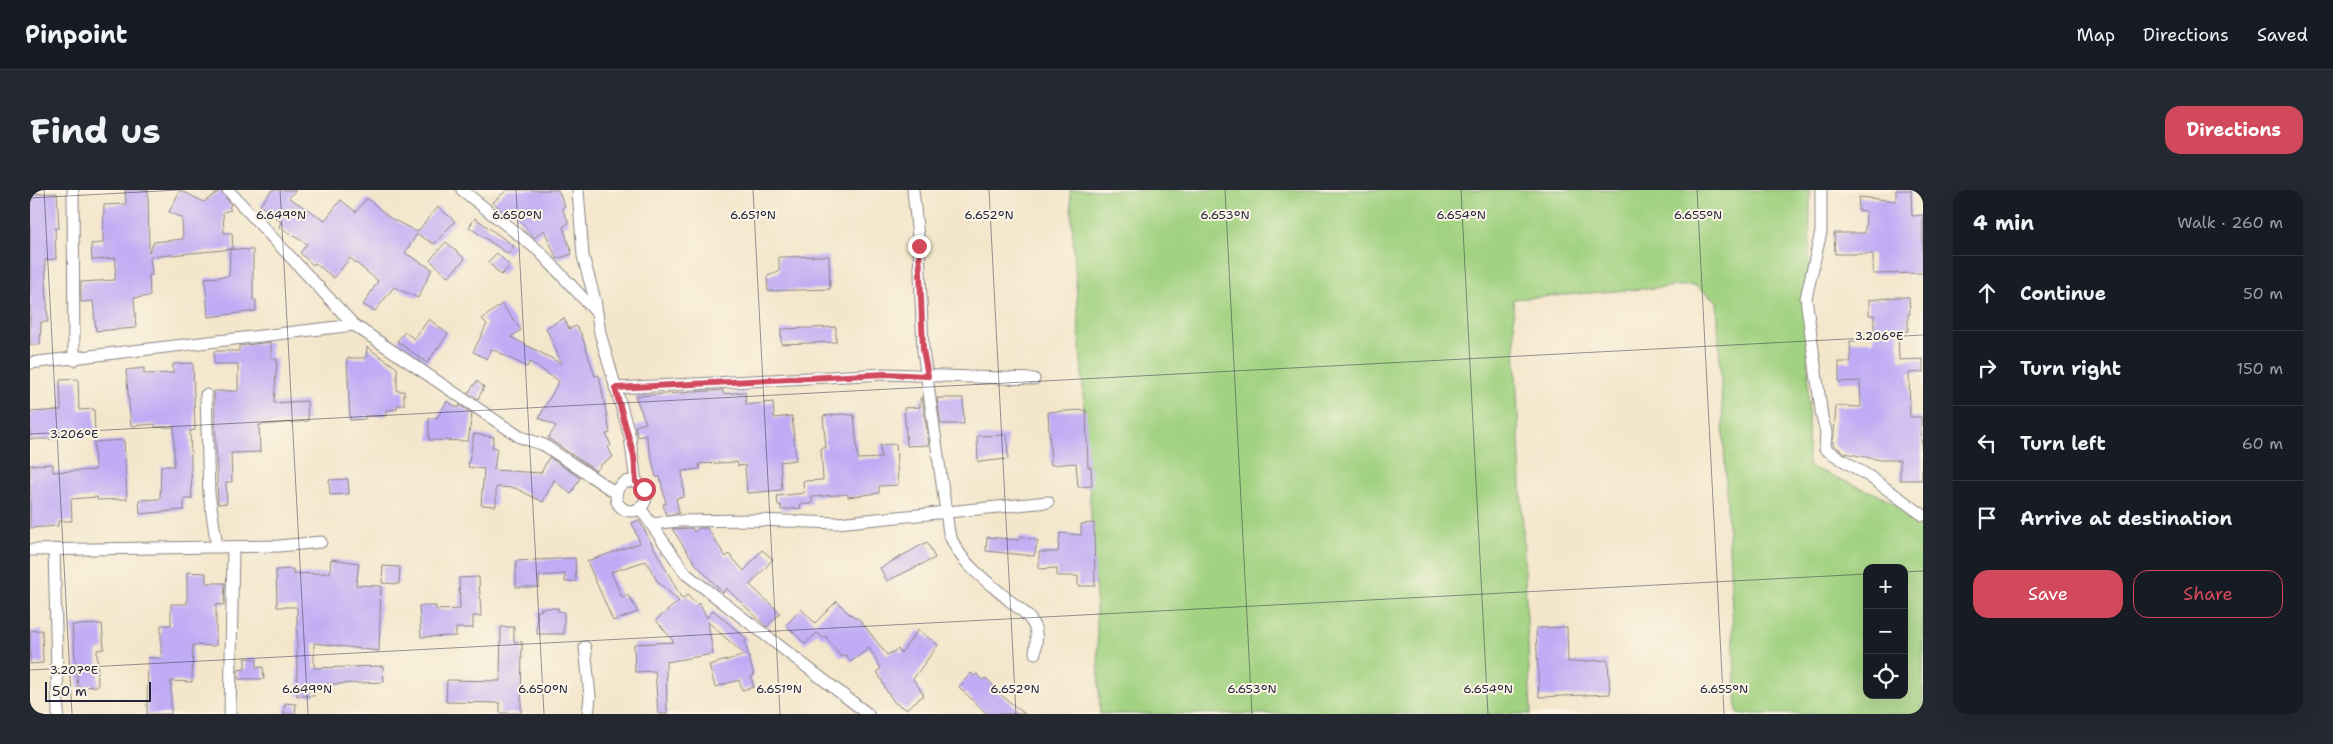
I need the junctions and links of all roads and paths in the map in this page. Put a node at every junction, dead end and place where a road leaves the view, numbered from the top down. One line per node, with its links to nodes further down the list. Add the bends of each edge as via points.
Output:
1 (73, 190): 9 (street)
2 (228, 190): 8 (street)
3 (462, 190): 7 (street, via 539,251)
4 (578, 190): 7 (street, via 583,256)
5 (914, 190): 11 (street, via 923,350)
6 (1821, 190): 20 (street, via 1821,232 1806,298 1826,432 1824,449)
7 (597, 313): 13 (street)
8 (354, 325): 9 (street); 16 (street, via 520,438 544,445)
9 (74, 360): 10 (street)
10 (30, 363)
11 (928, 376): 12 (street); 13 (street, via 885,374); 19 (street)
12 (1034, 379)
13 (615, 388): 15 (street, via 634,456)
14 (206, 395): 23 (street, via 209,493)
15 (636, 482): 16 (street, via 622,484); 18 (street, via 646,494)
16 (616, 493): 18 (street, via 621,507 631,511)
17 (1048, 502): 19 (street)
18 (640, 508): 21 (street)
19 (945, 514): 21 (street, via 837,523 745,520); 28 (street, via 955,550 1020,608 1034,625 1037,636)
20 (1923, 515)
21 (651, 524): 32 (street, via 686,574)
22 (320, 542): 24 (street)
23 (217, 547): 24 (street); 25 (street)
24 (233, 547): 30 (street)
25 (54, 549): 26 (street); 29 (street)
26 (30, 550)
27 (585, 648): 31 (street, via 590,696)
28 (1035, 653)
29 (58, 714)
30 (230, 714)
31 (588, 714)
32 (868, 714)

